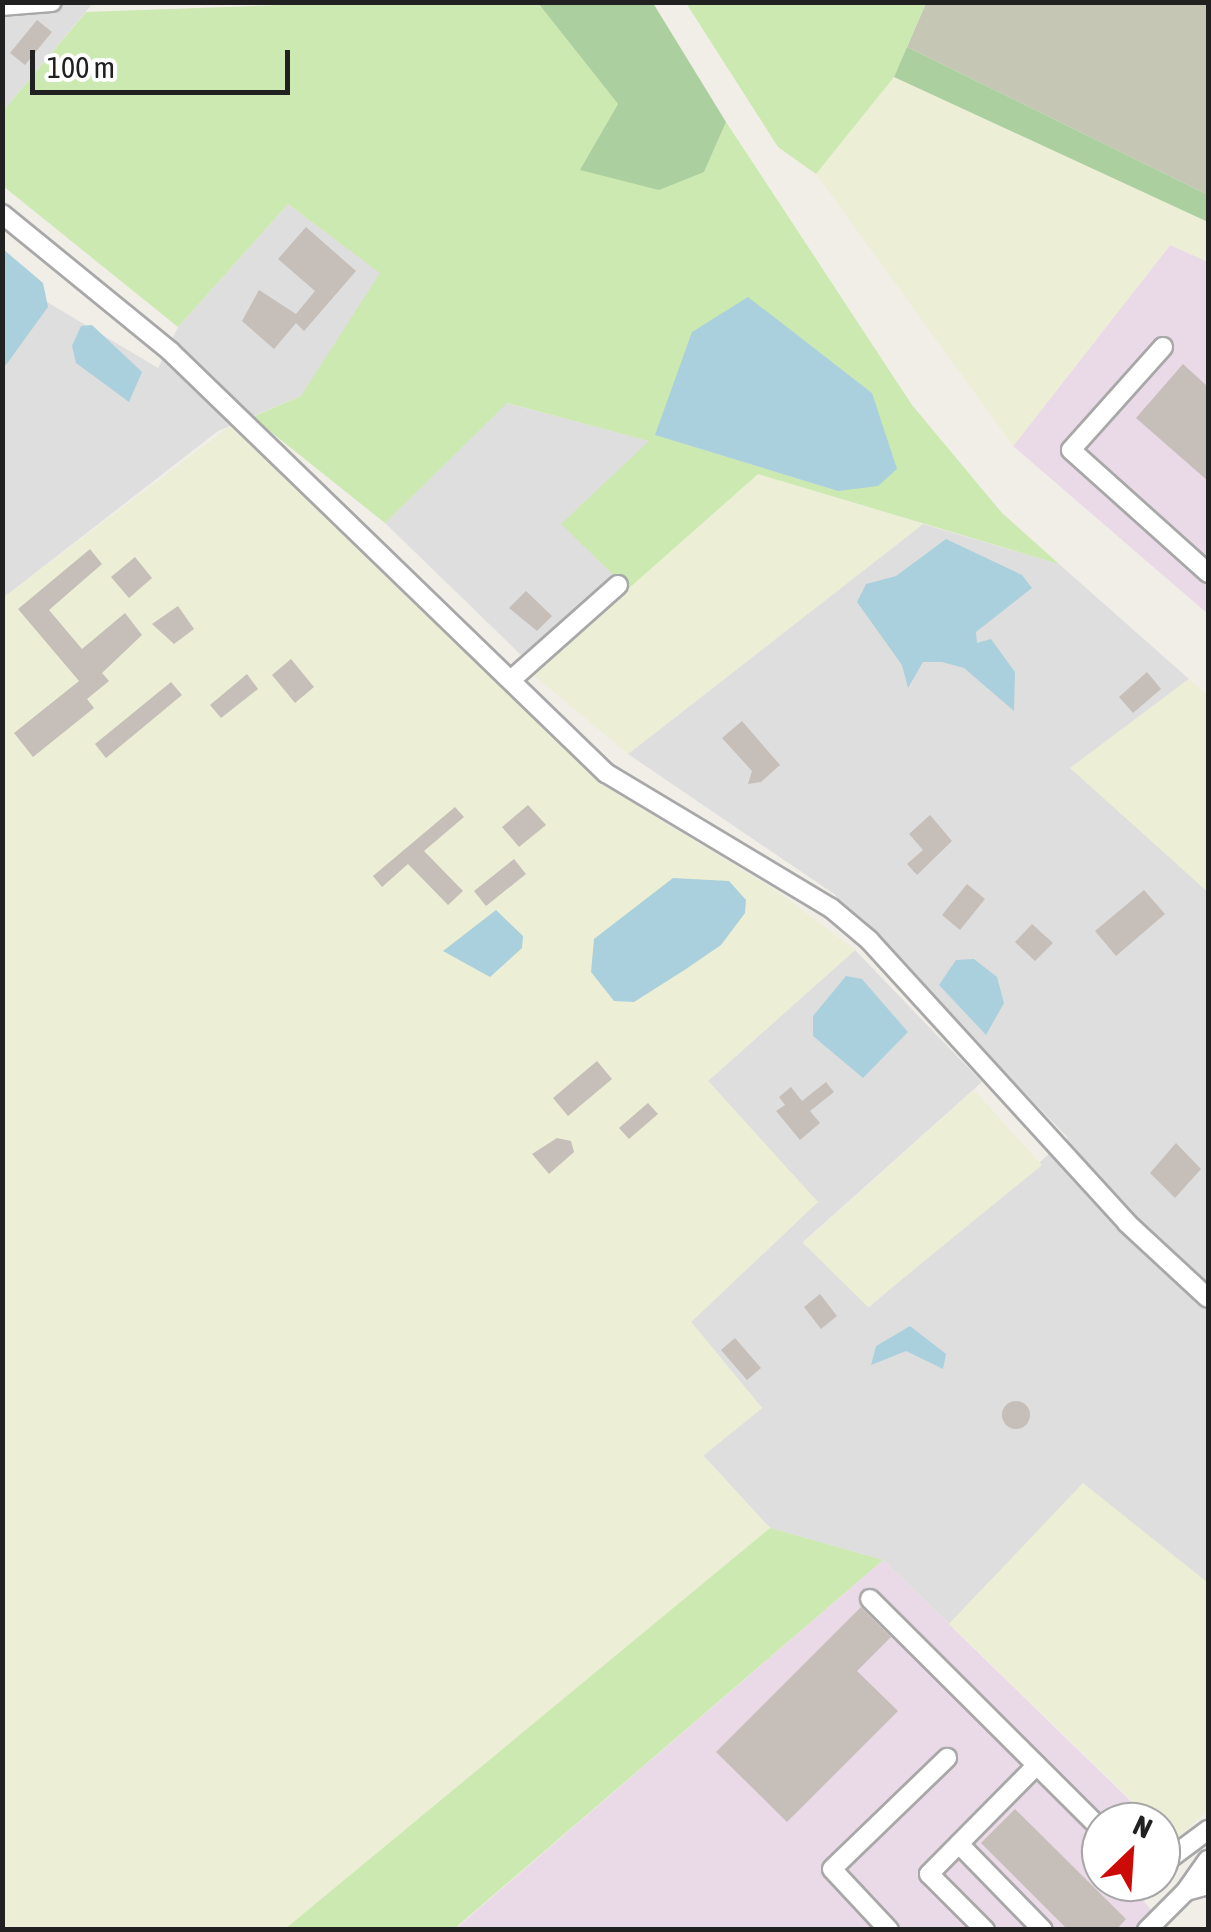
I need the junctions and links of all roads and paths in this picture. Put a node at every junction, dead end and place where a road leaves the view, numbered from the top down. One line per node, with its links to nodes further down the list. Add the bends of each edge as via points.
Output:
1 (52, 2): 2 (street)
2 (2, 6)
3 (2, 214): 7 (street, via 170,350)
4 (1163, 347): 5 (street, via 1070,450)
5 (1208, 573)
6 (618, 586): 7 (street)
7 (511, 680): 8 (street, via 606,772 830,908 869,940 1127,1222)
8 (1208, 1298)
9 (870, 1599): 11 (street)
10 (948, 1758): 21 (street, via 832,1869)
11 (1037, 1765): 12 (street); 14 (street)
12 (1081, 1808)
13 (1208, 1830): 15 (street)
14 (959, 1844): 22 (street, via 929,1874); 23 (street)
15 (1186, 1851): 16 (street); 20 (street)
16 (1181, 1854)
17 (1208, 1860): 19 (street)
18 (1208, 1886): 19 (street)
19 (1186, 1891): 20 (street)
20 (1170, 1906): 24 (street)
21 (890, 1930)
22 (985, 1930)
23 (1044, 1930)
24 (1147, 1930)

